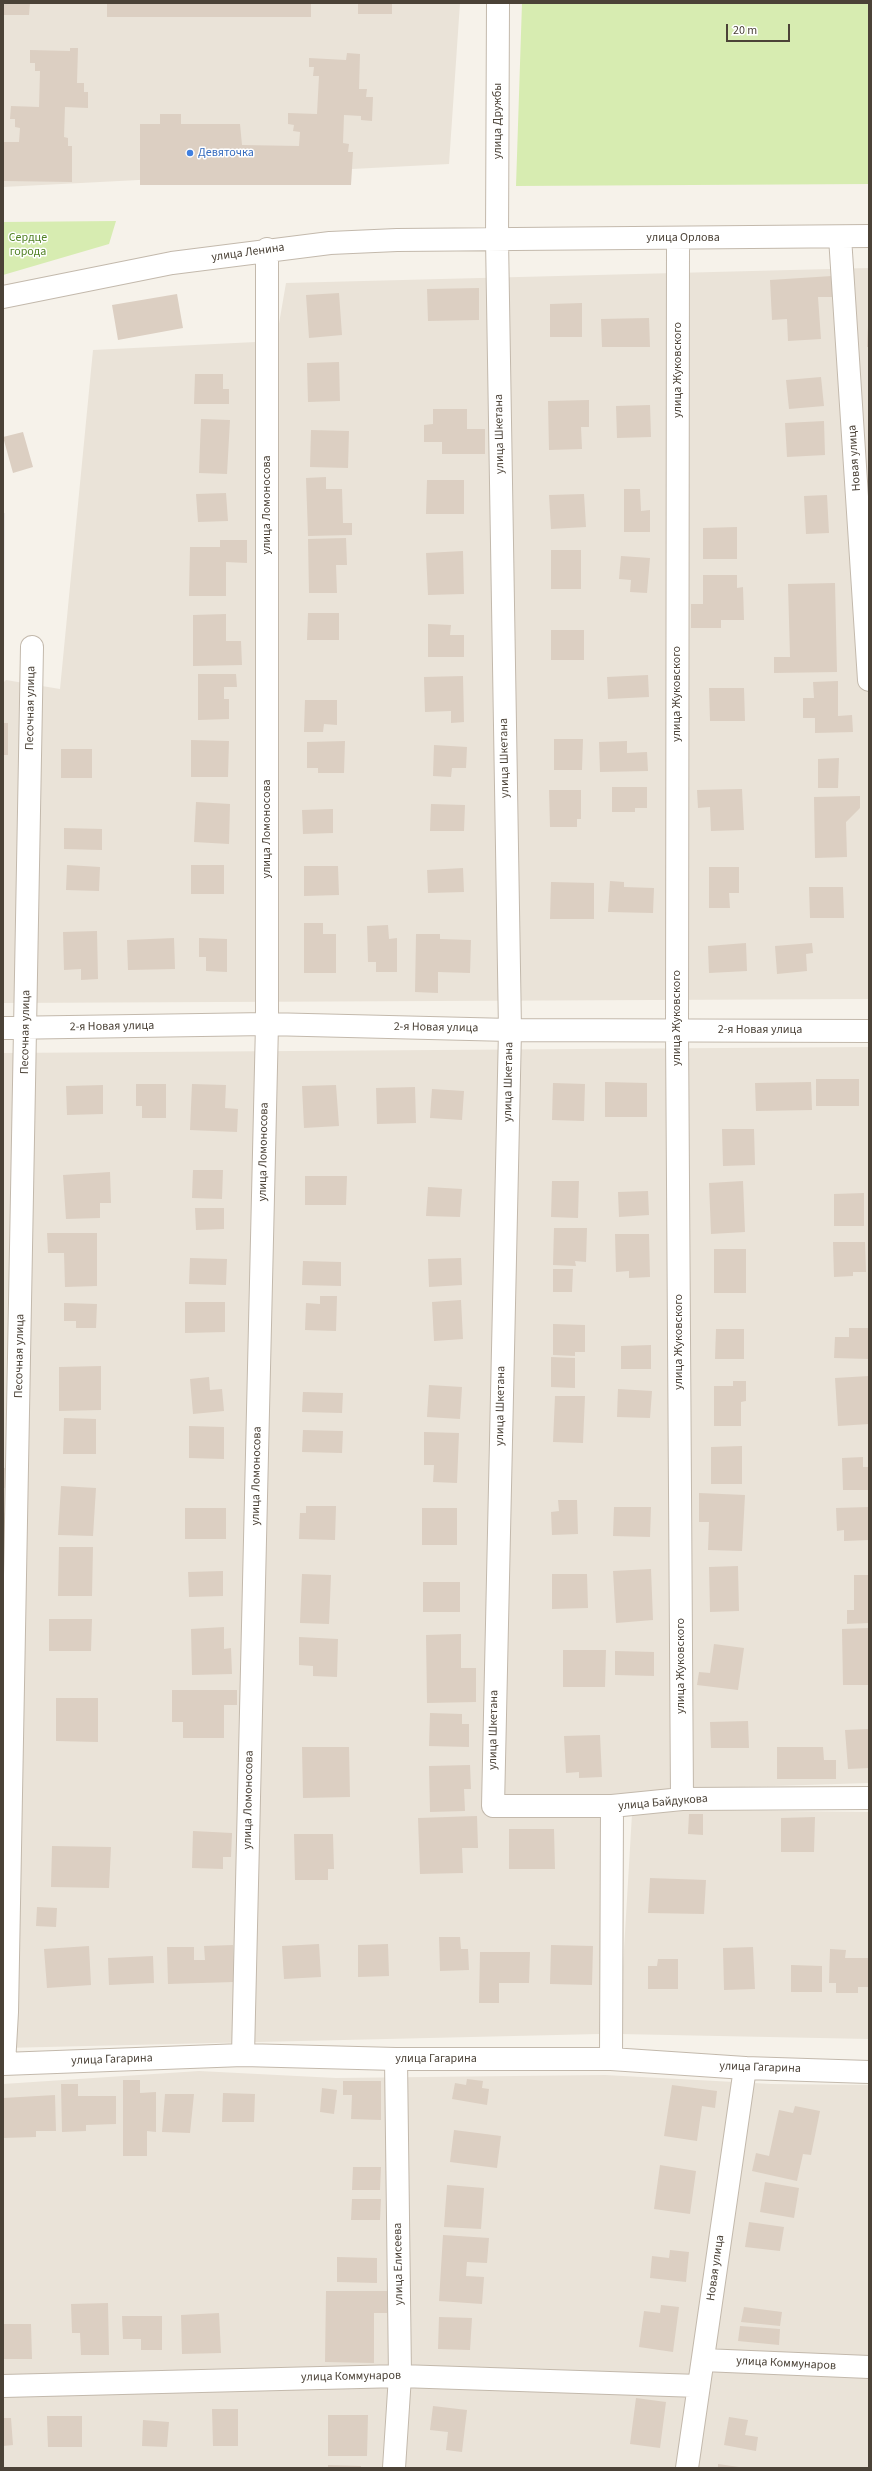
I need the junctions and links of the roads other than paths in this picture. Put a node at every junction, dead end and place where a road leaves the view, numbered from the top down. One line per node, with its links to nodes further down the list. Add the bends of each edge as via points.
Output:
1 (498, 3): 5 (street, улица Дружбы)
2 (869, 236): 3 (street, улица Орлова)
3 (840, 237): 4 (street, улица Орлова); 9 (street, Новая улица)
4 (678, 238): 5 (street, улица Орлова); 14 (street, улица Жуковского)
5 (497, 239): 6 (street, улица Ленина, via 389,240); 13 (street, улица Шкетана)
6 (267, 249): 7 (street, улица Ленина, via 172,263); 10 (street, улица Ломоносова)
7 (3, 297)
8 (32, 647): 12 (street, Песочная улица)
9 (869, 680)
10 (267, 1024): 12 (street, 2-я Новая улица); 13 (street, 2-я Новая улица); 19 (street, улица Ломоносова)
11 (3, 1028): 12 (street, 2-я Новая улица)
12 (26, 1029): 22 (street, Песочная улица, via 7,1996)
13 (510, 1030): 14 (street, 2-я Новая улица); 18 (street, улица Шкетана, via 493,1806)
14 (677, 1030): 15 (street, 2-я Новая улица); 17 (street, улица Жуковского)
15 (869, 1031)
16 (869, 1798): 17 (street, улица Байдукова)
17 (682, 1799): 18 (street, улица Байдукова)
18 (612, 1806): 21 (street, улица Байдукова)
19 (243, 2055): 20 (street, улица Гагарина); 22 (street, улица Гагарина)
20 (396, 2059): 21 (street, улица Гагарина); 27 (street, улица Елисеева)
21 (611, 2059): 23 (street, улица Гагарина)
22 (3, 2064)
23 (745, 2068): 24 (street, улица Гагарина); 25 (street, Новая улица)
24 (869, 2072)
25 (702, 2360): 26 (street, улица Коммунаров); 29 (street, Новая улица)
26 (869, 2367)
27 (400, 2376): 28 (street, улица Коммунаров); 29 (street, улица Коммунаров); 30 (street, улица Елисеева)
28 (3, 2386)
29 (699, 2386): 31 (street, Новая улица)
30 (394, 2468)
31 (687, 2468)

